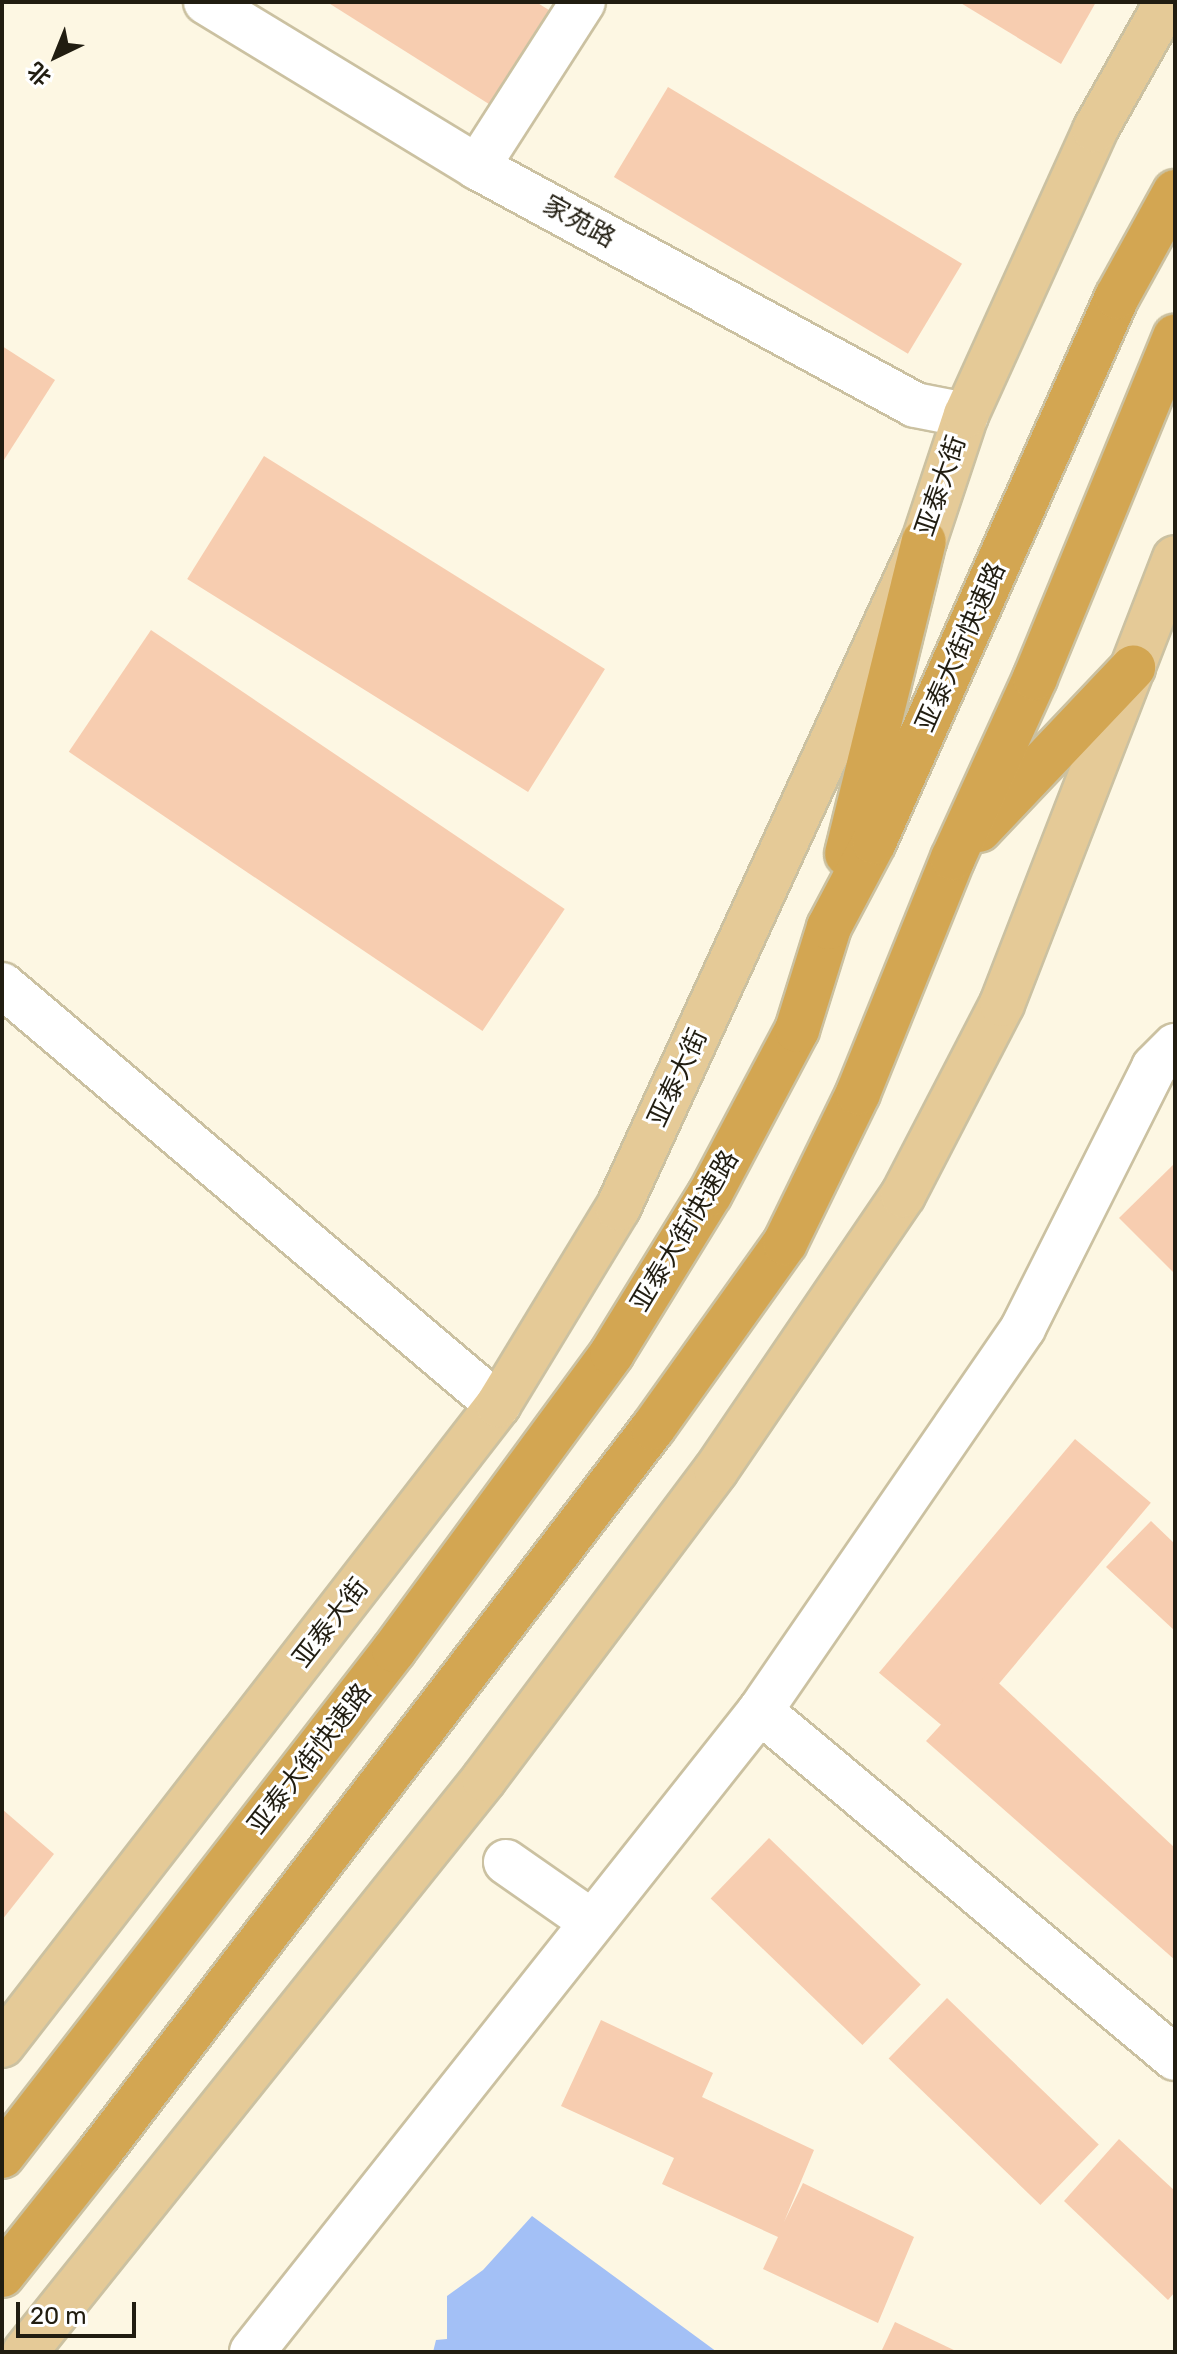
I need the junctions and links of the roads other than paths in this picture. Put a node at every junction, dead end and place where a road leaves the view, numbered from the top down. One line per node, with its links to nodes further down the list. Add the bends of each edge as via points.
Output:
1 (206, 2): 4 (street, 家苑路)
2 (583, 2): 4 (street)
3 (1167, 2): 7 (main road, 亚泰大街, via 1095,130)
4 (477, 167): 7 (street, 家苑路, via 915,405)
5 (1175, 192): 13 (highway, 亚泰大街快速路, via 1117,297 874,842)
6 (1175, 337): 12 (highway, via 1035,678)
7 (966, 415): 8 (main road, 亚泰大街)
8 (924, 541): 13 (highway); 16 (main road, 亚泰大街, via 618,1208)
9 (1175, 558): 10 (main road)
10 (1165, 604): 11 (main road)
11 (1133, 668): 12 (highway); 24 (main road, via 1002,1004 903,1195 716,1470 484,1779)
12 (953, 858): 23 (highway, via 858,1093 785,1243 653,1428)
13 (829, 927): 22 (highway, 亚泰大街快速路, via 797,1030 710,1194 612,1353 394,1650)
14 (2, 985): 16 (street)
15 (1175, 1046): 17 (street, via 1154,1067 1023,1328)
16 (498, 1405): 20 (main road, 亚泰大街)
17 (760, 1711): 19 (street); 21 (street)
18 (506, 1862): 19 (street)
19 (592, 1922): 25 (street)
20 (2, 2045)
21 (1175, 2058)
22 (2, 2156)
23 (2, 2275)
24 (25, 2352)
25 (252, 2352)

